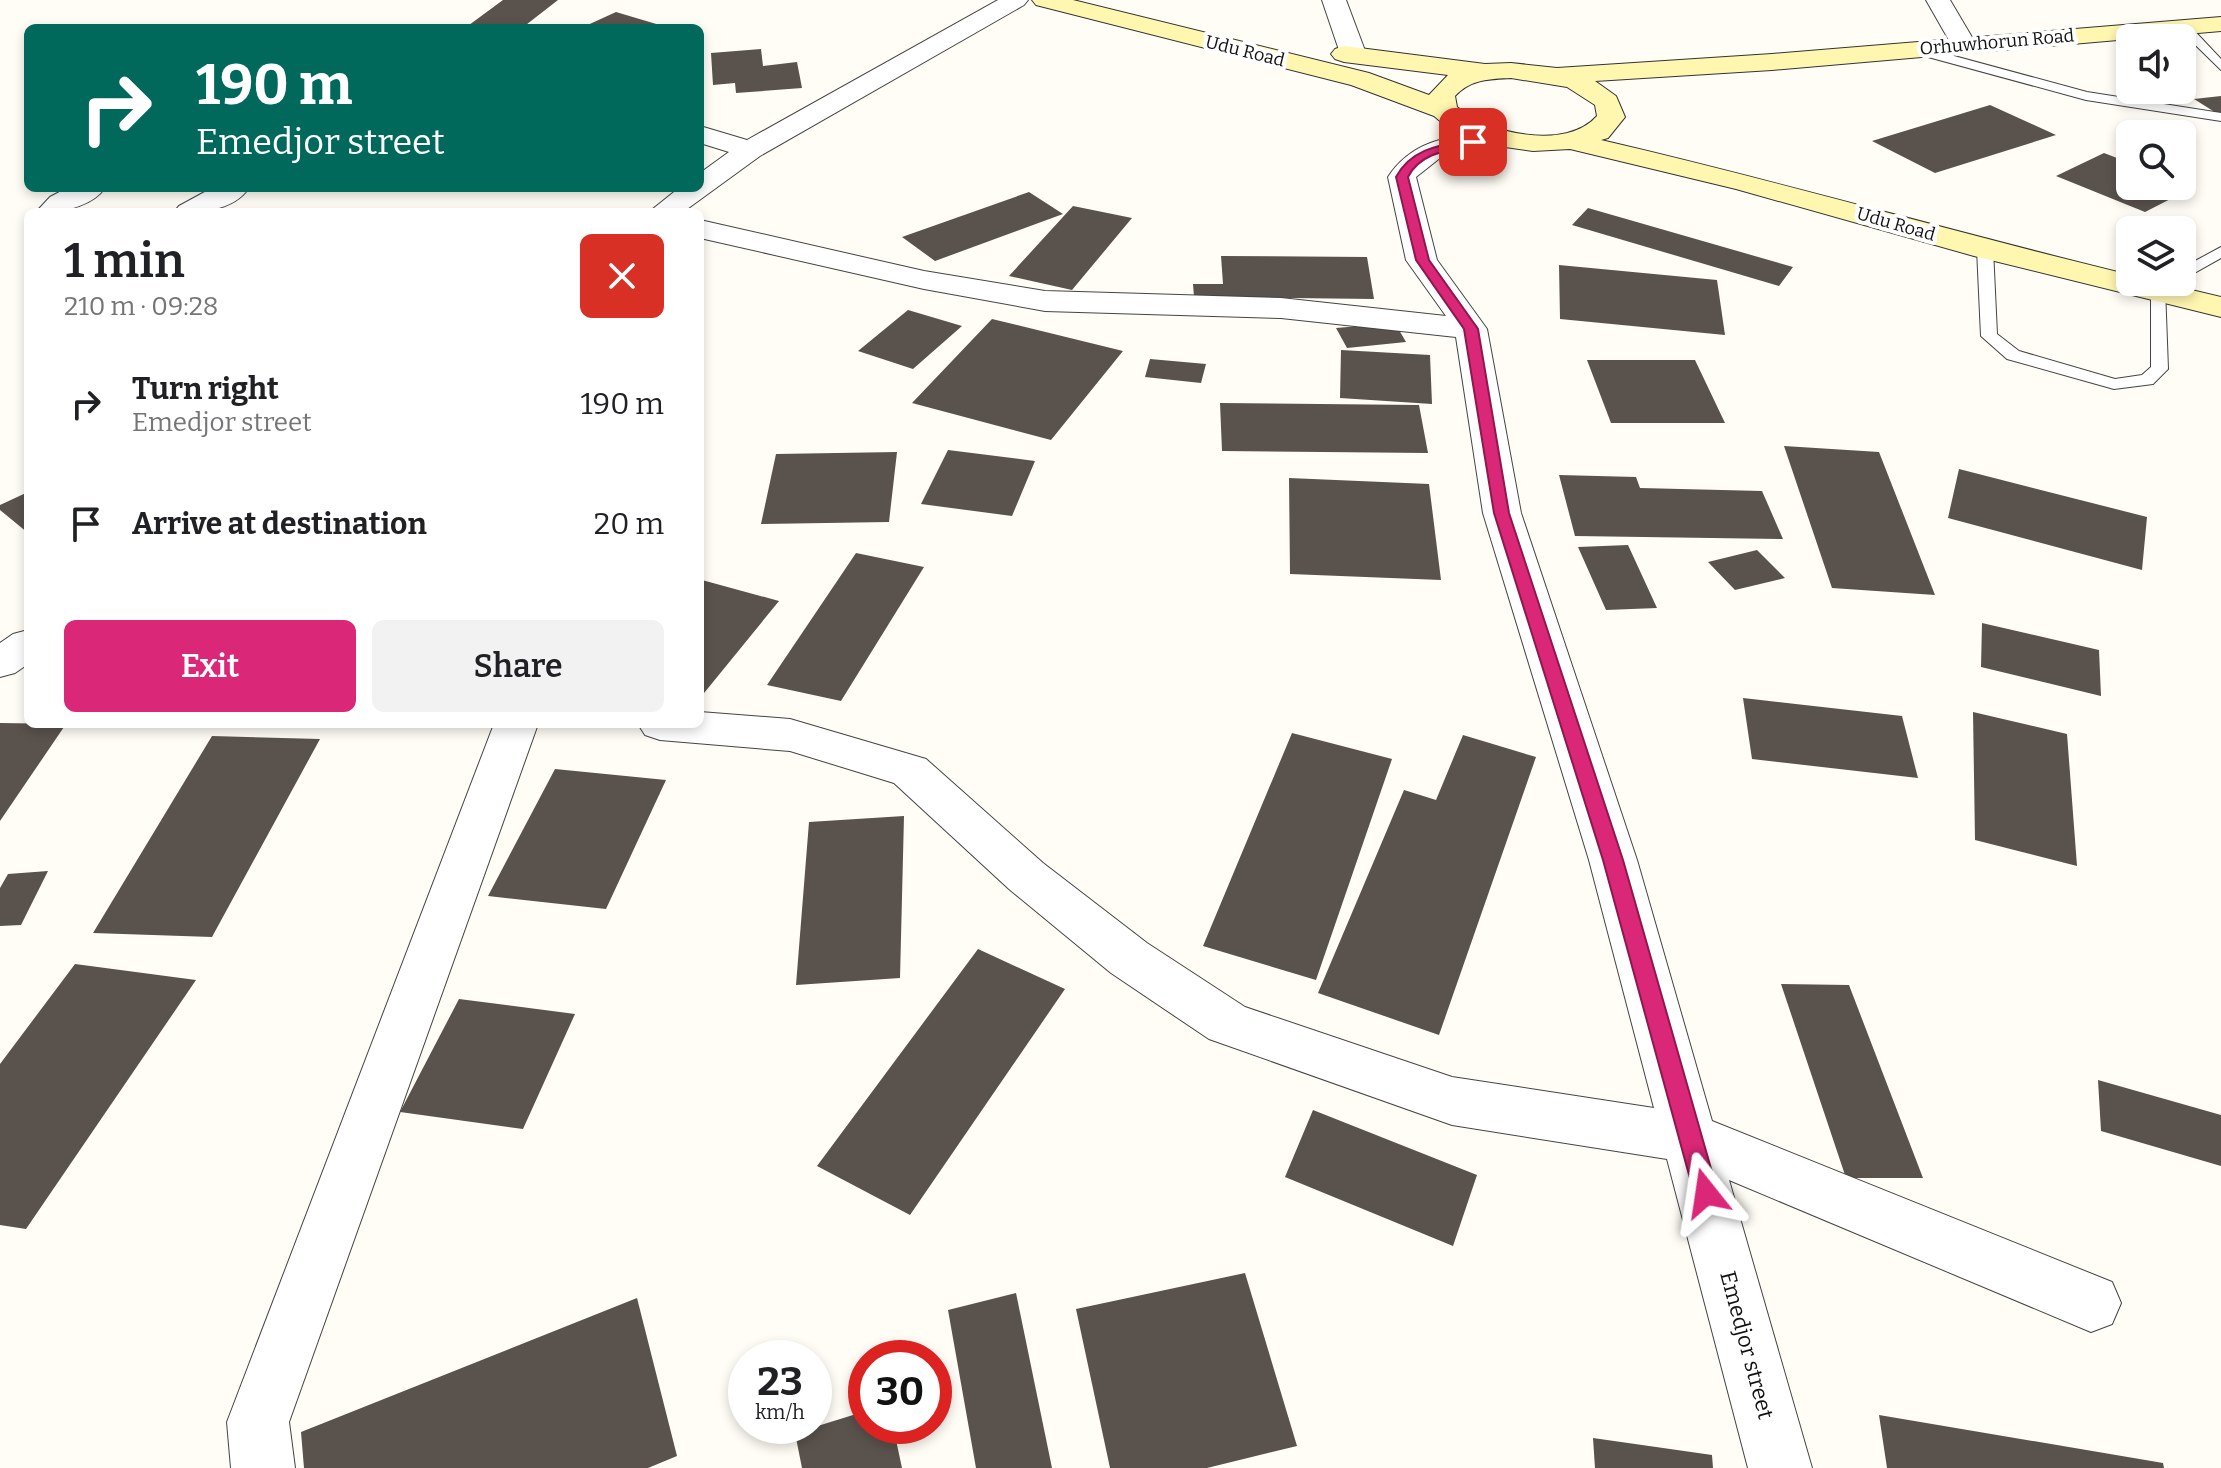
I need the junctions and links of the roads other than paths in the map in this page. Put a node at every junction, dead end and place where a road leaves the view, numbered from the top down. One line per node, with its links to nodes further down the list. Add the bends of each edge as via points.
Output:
1 (1016, 0): 23 (street)
2 (1044, 0): 17 (main road, Udu Road, via 1360,79)
3 (1109, 0): 12 (main road, Udu Road)
4 (1334, 0): 12 (street)
5 (1938, 0): 10 (street)
6 (2221, 24): 7 (main road, Orhuwhorun Road)
7 (2196, 26)
8 (2116, 32): 10 (main road, Orhuwhorun Road)
9 (2196, 40): 14 (lane)
10 (1963, 44): 11 (main road, Orhuwhorun Road)
11 (1910, 48): 13 (main road, Orhuwhorun Road); 18 (lane, via 2086,96)
12 (1354, 56): 15 (main road, Udu Road)
13 (1772, 62): 16 (main road, Orhuwhorun Road); 19 (main road, Orhuwhorun Road)
14 (2221, 66)
15 (1484, 72): 16 (main road); 17 (main road, via 1457,80 1442,94)
16 (1556, 75): 19 (main road, Udu Road, via 1587,86)
17 (1444, 110): 21 (main road, Udu Road, via 1462,125)
18 (2221, 117)
19 (1626, 119): 22 (main road); 34 (main road, Udu Road, via 1725,158)
20 (704, 135): 23 (street)
21 (1494, 138): 22 (main road, Udu Road); 42 (street, Emedjor street, via 1430,151 1402,177 1422,260)
22 (1570, 141): 32 (main road, Udu Road, via 1744,182)
23 (750, 150): 24 (street)
24 (704, 183)
25 (82, 192): 28 (street)
26 (226, 192): 29 (street)
27 (692, 192): 30 (street)
28 (55, 208)
29 (196, 208)
30 (670, 208)
31 (704, 230): 42 (street, via 924,280 1045,301 1281,308)
32 (1985, 249): 36 (main road, Udu Road); 40 (lane, via 1989,336 2013,355 2114,384 2147,380 2160,369)
33 (2221, 252): 35 (lane)
34 (2116, 258)
35 (2196, 267)
36 (2116, 271)
37 (2196, 283): 38 (main road, Udu Road)
38 (2221, 285)
39 (2196, 293): 41 (main road, Udu Road)
40 (2172, 296)
41 (2221, 307)
42 (1471, 329): 45 (street, Emedjor street, via 1502,513 1613,860)
43 (515, 728): 47 (street, via 258,1422)
44 (704, 728): 45 (street, via 790,735 910,771 1037,885 1129,958 1227,1023 1452,1101)
45 (1691, 1138): 46 (street); 48 (street, Emedjor street)
46 (2091, 1303)
47 (263, 1468)
48 (1780, 1468)

